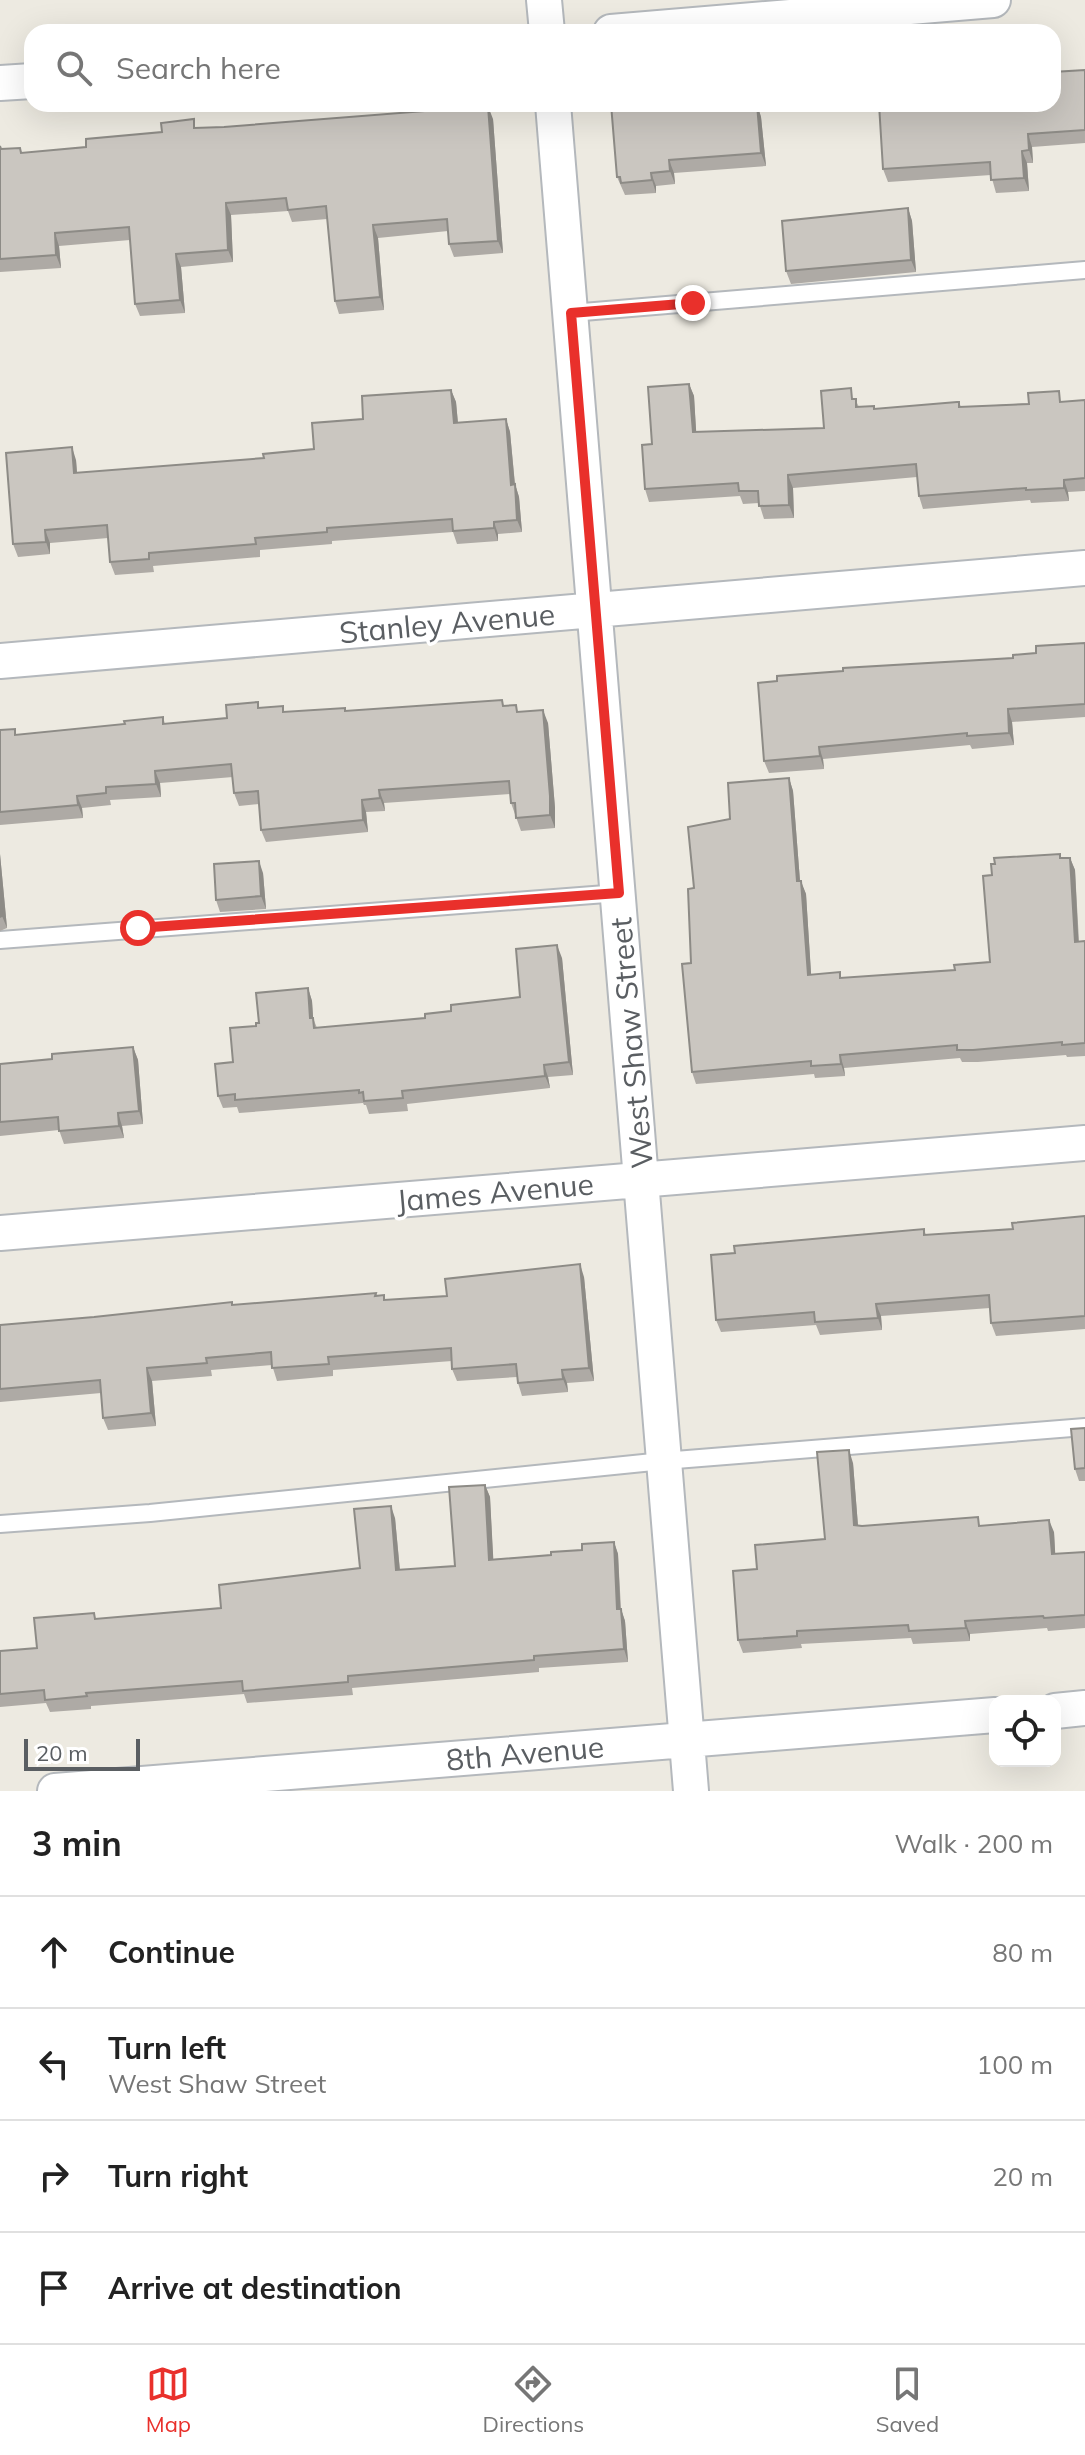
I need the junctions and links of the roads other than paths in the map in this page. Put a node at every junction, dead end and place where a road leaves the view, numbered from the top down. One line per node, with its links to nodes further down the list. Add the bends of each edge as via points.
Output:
1 (544, 0): 3 (street)
2 (993, 0): 4 (street)
3 (546, 24)
4 (706, 24)
5 (24, 82): 6 (street)
6 (0, 83)
7 (554, 112): 9 (street, West Shaw Street)
8 (1085, 270): 9 (lane)
9 (571, 313): 11 (street, West Shaw Street)
10 (1085, 568): 11 (street, Stanley Avenue)
11 (595, 610): 12 (street, Stanley Avenue); 13 (street, West Shaw Street)
12 (0, 661)
13 (619, 893): 14 (lane); 16 (street, West Shaw Street)
14 (0, 940)
15 (1085, 1143): 16 (street, James Avenue)
16 (643, 1180): 17 (street, James Avenue); 19 (street, West Shaw Street)
17 (0, 1233)
18 (1085, 1427): 19 (lane)
19 (663, 1461): 20 (lane); 24 (street, West Shaw Street)
20 (0, 1524)
21 (1085, 1708): 22 (street)
22 (1061, 1710)
23 (989, 1715): 24 (street, 8th Avenue)
24 (687, 1740): 25 (street, 8th Avenue); 26 (street, West Shaw Street)
25 (55, 1791)
26 (691, 1791)

